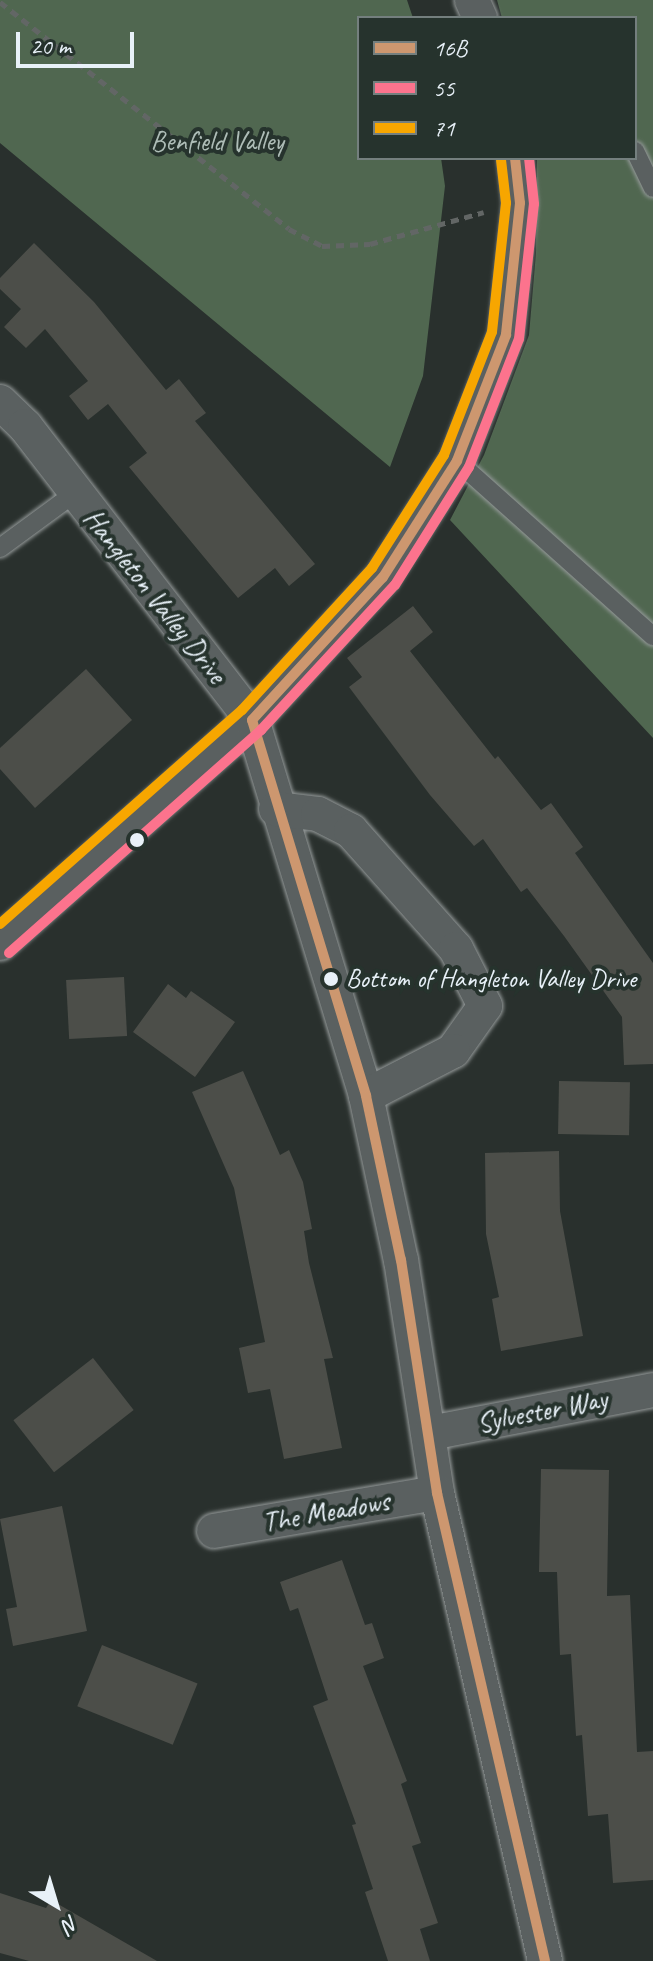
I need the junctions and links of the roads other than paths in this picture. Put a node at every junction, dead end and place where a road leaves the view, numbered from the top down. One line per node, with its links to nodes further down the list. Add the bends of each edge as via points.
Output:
1 (637, 155): 3 (lane)
2 (515, 160): 5 (street, via 520,203 506,335)
3 (653, 188)
4 (0, 402): 6 (street, Hangleton Valley Drive, via 25,426)
5 (457, 461): 8 (lane); 9 (street, via 383,577)
6 (75, 493): 7 (lane); 9 (street, Hangleton Valley Drive)
7 (0, 548)
8 (653, 636)
9 (252, 720): 10 (street, Hangleton Valley Drive); 11 (street)
10 (276, 809): 12 (street, Hangleton Valley Drive); 12 (street, via 318,814 351,831 456,949 485,1006 453,1051)
11 (0, 943)
12 (366, 1096): 14 (street, Hangleton Valley Drive)
13 (653, 1390): 14 (street, Sylvester Way)
14 (430, 1433): 15 (street, Hangleton Valley Drive)
15 (437, 1493): 16 (street, The Meadows); 17 (street, Hangleton Valley Drive)
16 (214, 1531)
17 (545, 1961)

